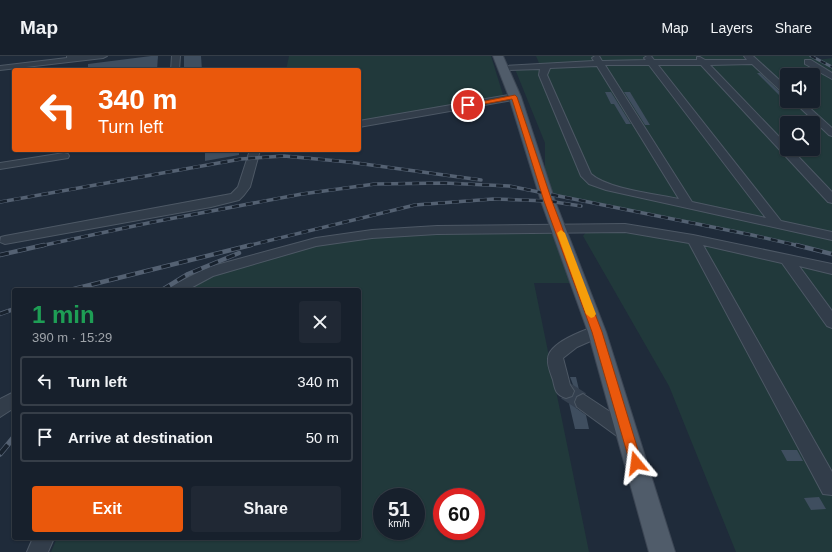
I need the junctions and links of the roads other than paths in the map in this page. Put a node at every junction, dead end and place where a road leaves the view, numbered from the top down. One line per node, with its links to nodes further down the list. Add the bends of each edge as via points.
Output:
1 (103, 56): 4 (street)
2 (176, 56): 13 (street)
3 (536, 56): 11 (street, via 540,63)
4 (71, 58): 12 (street)
5 (700, 59): 6 (street); 8 (street); 23 (street)
6 (751, 59): 15 (street)
7 (597, 60): 8 (street); 11 (street); 24 (street)
8 (649, 60): 25 (street)
9 (501, 62): 11 (street); 16 (main road)
10 (808, 62): 14 (street)
11 (547, 66): 24 (street, via 543,75 589,179 598,185)
12 (0, 68)
13 (175, 68)
14 (832, 77)
15 (780, 86)
16 (515, 97): 18 (street); 26 (main road, via 545,193)
17 (805, 108): 19 (street)
18 (361, 124)
19 (832, 133)
20 (254, 152): 29 (street, via 244,187 235,197)
21 (64, 156): 22 (street)
22 (0, 166)
23 (832, 199)
24 (688, 205): 25 (street)
25 (778, 225): 27 (street)
26 (559, 228): 28 (street, via 625,228); 32 (street, via 437,230 316,242 209,272); 34 (main road)
27 (832, 236)
28 (693, 239): 30 (street); 42 (street)
29 (5, 240)
30 (787, 260): 31 (street); 33 (street)
31 (832, 269)
32 (180, 288)
33 (832, 322)
34 (597, 332): 35 (street, via 572,343 556,355 555,360); 41 (main road)
35 (566, 392)
36 (12, 395): 37 (street)
37 (0, 398)
38 (12, 400): 40 (street)
39 (582, 402): 41 (street)
40 (0, 409)
41 (627, 433): 45 (main road)
42 (830, 487)
43 (43, 540): 44 (street)
44 (37, 552)
45 (662, 552)

